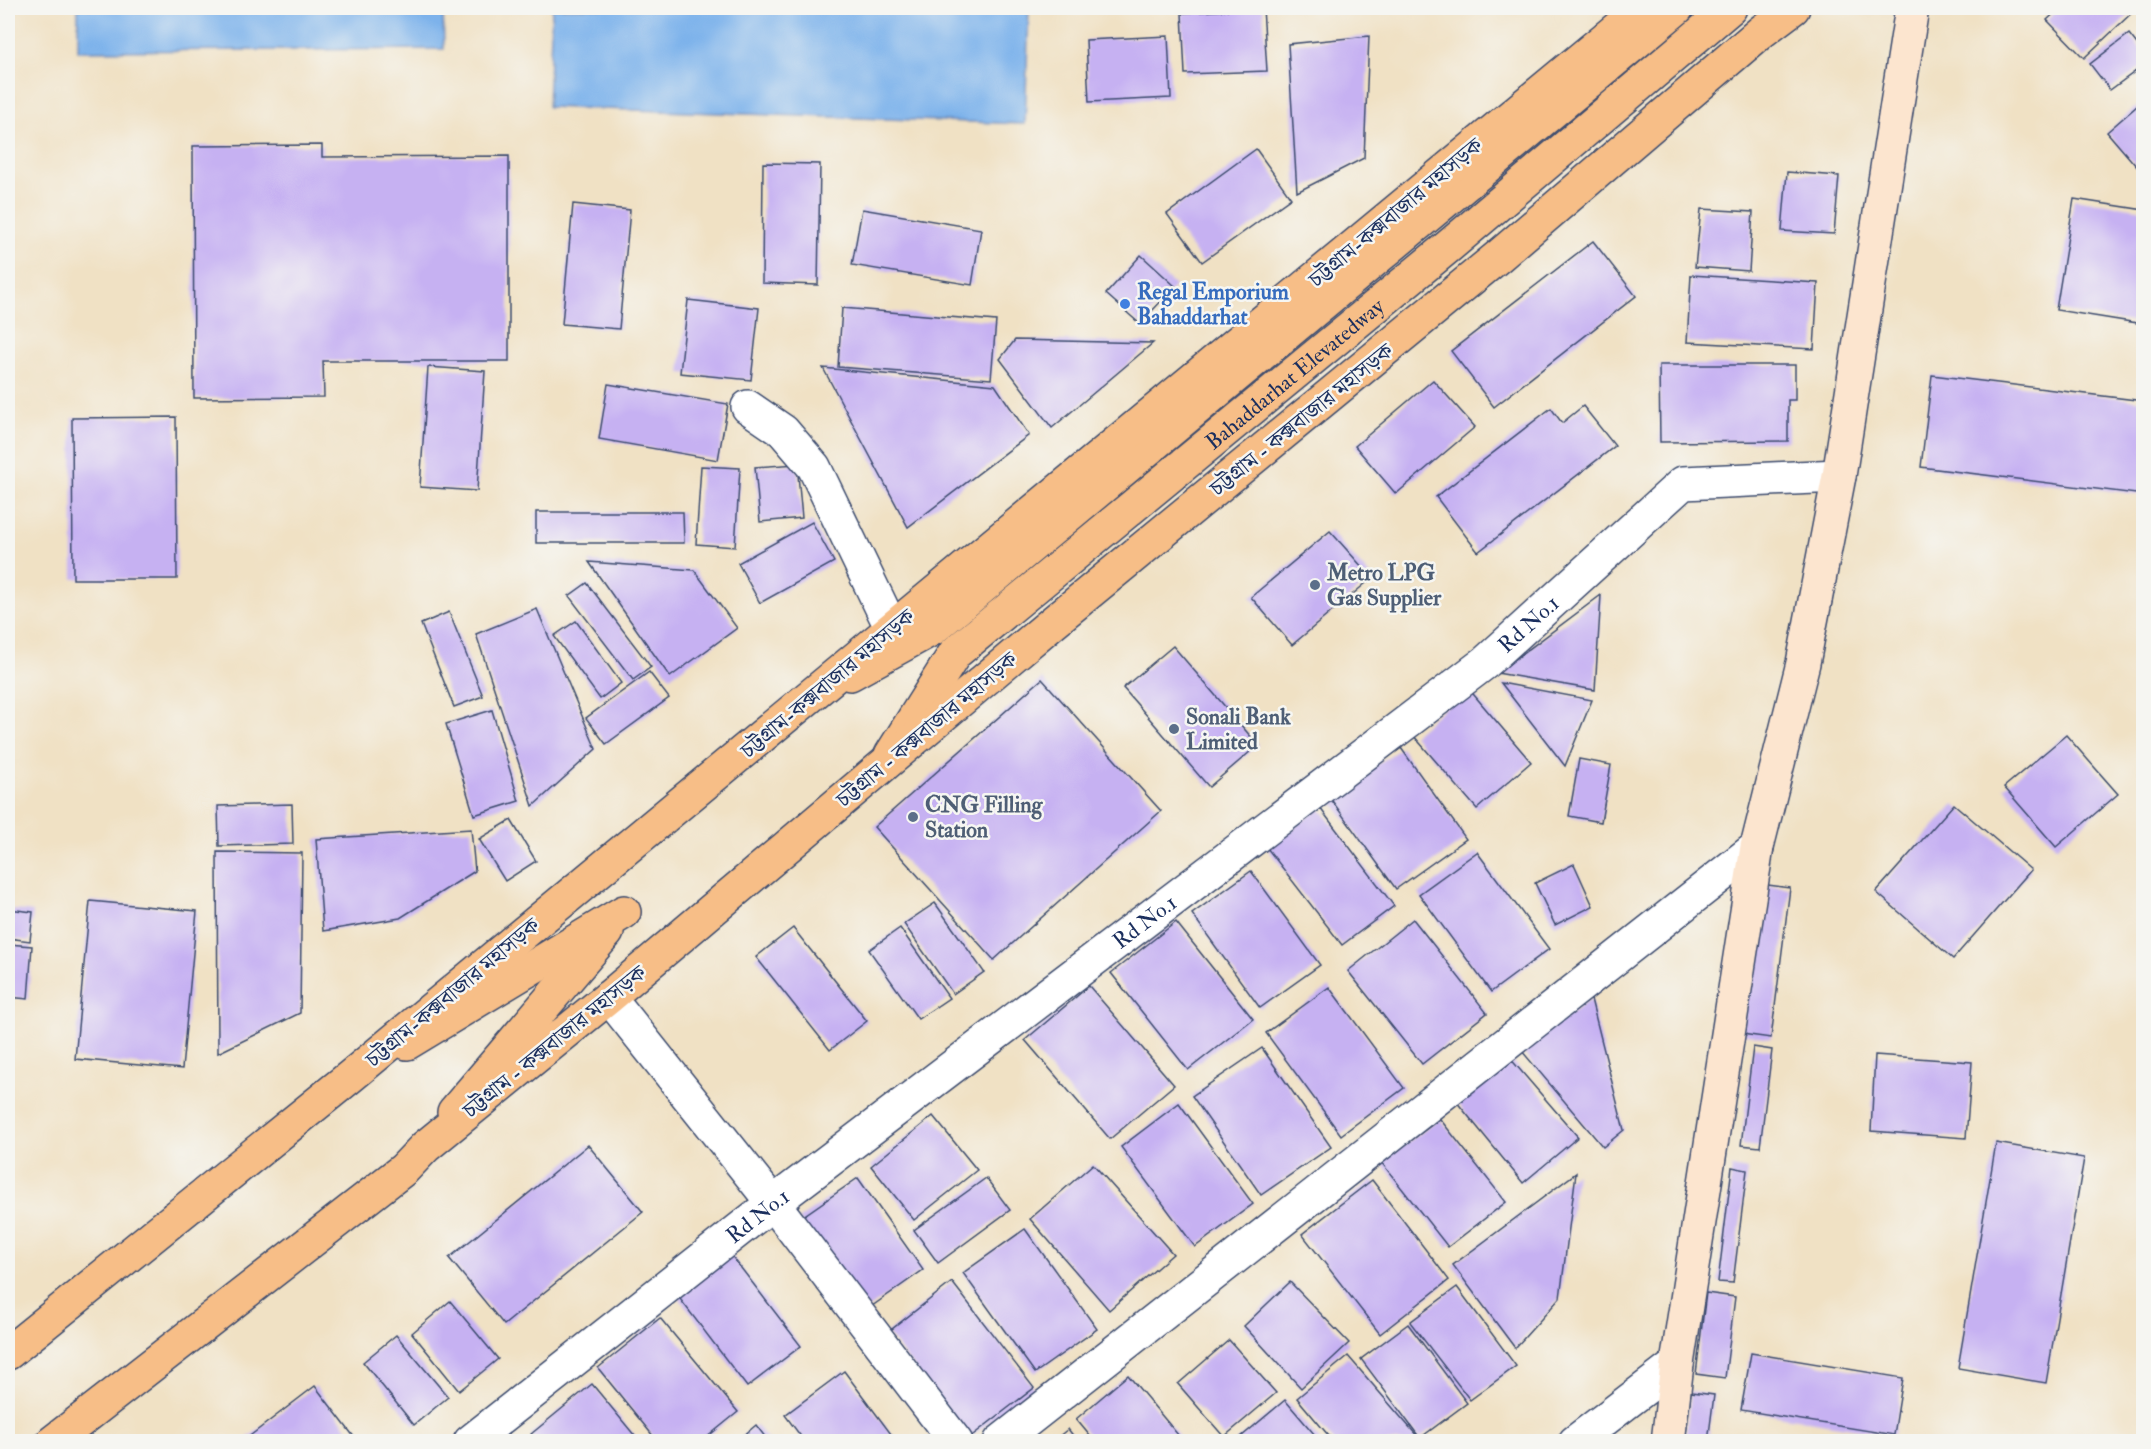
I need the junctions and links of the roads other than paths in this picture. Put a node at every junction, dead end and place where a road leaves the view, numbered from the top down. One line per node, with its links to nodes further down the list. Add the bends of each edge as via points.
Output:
1 (1642, 8): 8 (main road, চট্টগ্রাম-কক্সবাজার মহাসড়ক)
2 (1677, 8): 9 (main road, Bahaddarhat Elevatedway, via 932,629)
3 (1730, 8): 10 (main road, Bahaddarhat Elevatedway, via 1449,246 955,653)
4 (1793, 8): 10 (main road, চট্টগ্রাম - কক্সবাজার মহাসড়ক)
5 (1912, 8): 7 (street)
6 (748, 407): 8 (street, via 783,431 814,467)
7 (1839, 476): 11 (street, via 1803,663); 15 (street, Rd No.1, via 1683,483 1486,662)
8 (892, 629): 9 (main road, চট্টগ্রাম-কক্সবাজার মহাসড়ক)
9 (809, 697): 13 (main road, চট্টগ্রাম-কক্সবাজার মহাসড়ক)
10 (886, 763): 12 (main road, চট্টগ্রাম - কক্সবাজার মহাসড়ক)
11 (1757, 848): 17 (street); 21 (street)
12 (609, 997): 14 (main road, চট্টগ্রাম - কক্সবাজার মহাসড়ক); 15 (street)
13 (351, 1076): 14 (main road, via 624,912); 16 (main road, চট্টগ্রাম-কক্সবাজার মহাসড়ক)
14 (425, 1147): 18 (main road, চট্টগ্রাম - কক্সবাজার মহাসড়ক, via 404,1169)
15 (773, 1203): 19 (street, Rd No.1); 20 (street)
16 (8, 1353)
17 (1677, 1364): 22 (street); 23 (street)
18 (53, 1442)
19 (470, 1442)
20 (956, 1442)
21 (1000, 1442)
22 (1575, 1442)
23 (1668, 1442)

